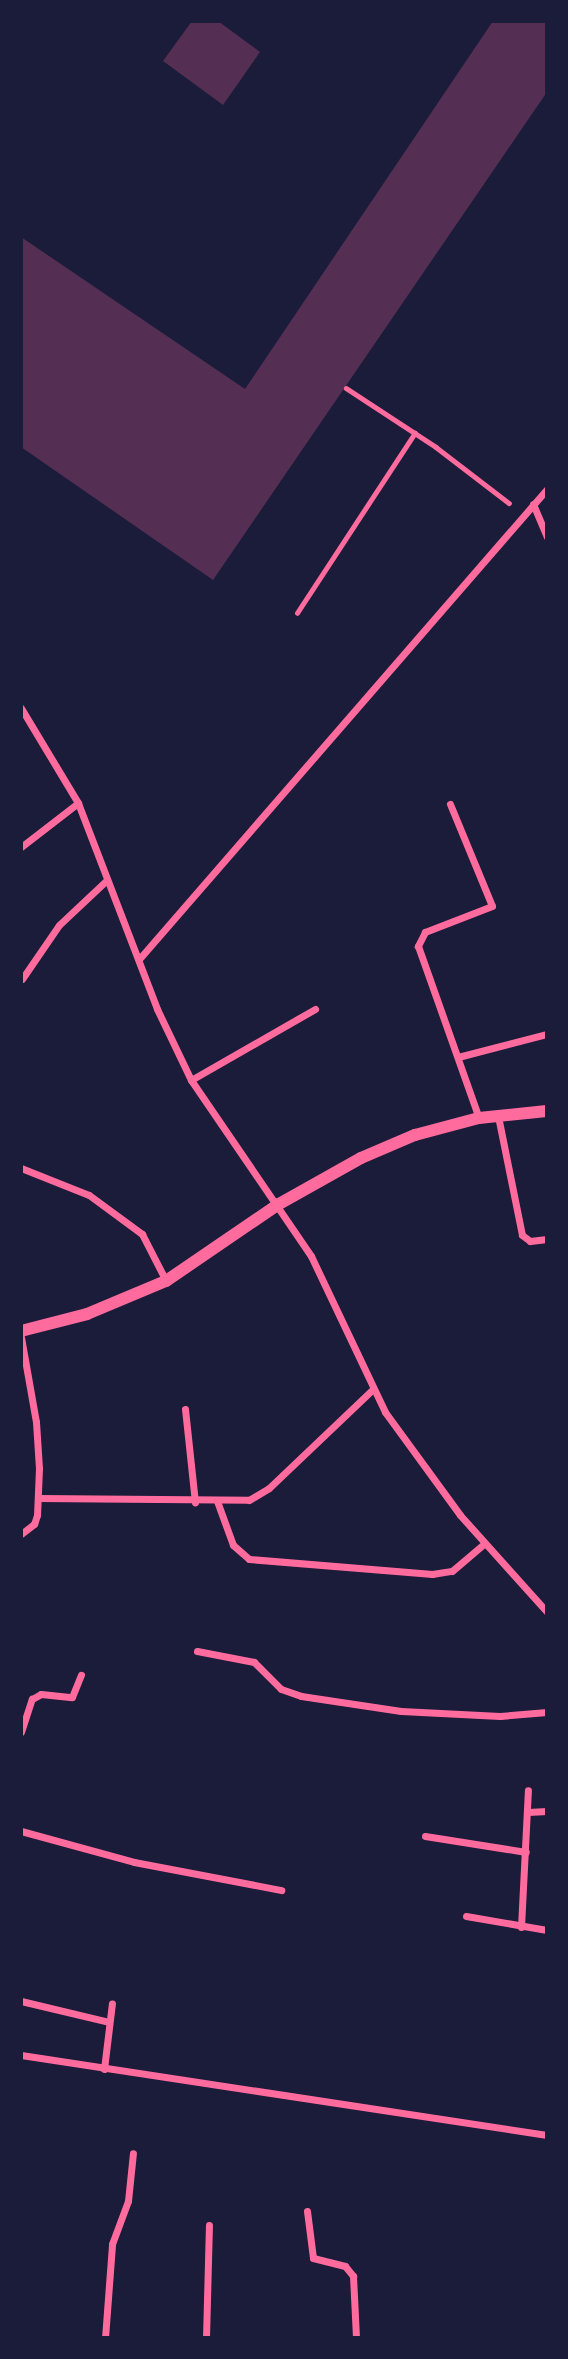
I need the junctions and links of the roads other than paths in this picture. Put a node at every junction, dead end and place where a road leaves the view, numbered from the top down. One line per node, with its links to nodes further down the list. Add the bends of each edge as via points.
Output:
1 (547, 489): 2 (street)
2 (533, 504): 3 (street); 9 (street)
3 (547, 537)
4 (21, 708): 5 (street)
5 (78, 803): 7 (street); 8 (street)
6 (450, 804): 13 (street, via 492,901 489,909 425,932 419,941)
7 (21, 847)
8 (107, 880): 9 (street); 10 (street, via 59,925)
9 (140, 958): 14 (street, via 157,1009)
10 (22, 979)
11 (315, 1009): 14 (street)
12 (547, 1034): 13 (street)
13 (457, 1056): 17 (street)
14 (191, 1080): 19 (street)
15 (547, 1111): 16 (street)
16 (498, 1116): 17 (street); 20 (street, via 522,1235 530,1241)
17 (479, 1118): 19 (street, via 415,1135 372,1153)
18 (21, 1168): 21 (street, via 89,1195 142,1234)
19 (279, 1204): 21 (street); 24 (street, via 312,1256)
20 (547, 1239)
21 (166, 1281): 22 (street, via 87,1314)
22 (21, 1331)
23 (21, 1337): 26 (street, via 36,1422)
24 (373, 1389): 27 (street, via 269,1488 249,1500); 30 (street, via 418,1460)
25 (185, 1409): 28 (street)
26 (38, 1498): 28 (street); 29 (street, via 34,1524)
27 (217, 1501): 28 (street); 30 (street, via 233,1545 249,1559 432,1574 452,1571)
28 (195, 1502)
29 (21, 1534)
30 (485, 1543): 31 (street)
31 (547, 1612)
32 (197, 1651): 34 (street, via 254,1662 269,1672 281,1689 301,1696 401,1711 500,1716)
33 (81, 1675): 35 (street, via 72,1697 41,1694 32,1699)
34 (547, 1713)
35 (21, 1732)
36 (528, 1790): 38 (street)
37 (547, 1811): 38 (street)
38 (528, 1812): 41 (street)
39 (21, 1831): 42 (street, via 134,1862)
40 (425, 1836): 41 (street)
41 (526, 1852): 44 (street)
42 (281, 1890)
43 (466, 1916): 44 (street)
44 (521, 1927): 45 (street)
45 (547, 1930)
46 (21, 2001): 48 (street)
47 (112, 2003): 48 (street)
48 (110, 2022): 50 (street)
49 (21, 2055): 50 (street)
50 (103, 2068): 51 (street)
51 (547, 2135)
52 (133, 2153): 55 (street, via 128,2201 112,2244)
53 (307, 2211): 57 (street, via 313,2258 345,2266 353,2276)
54 (209, 2225): 56 (street)
55 (106, 2338)
56 (206, 2338)
57 (356, 2338)

